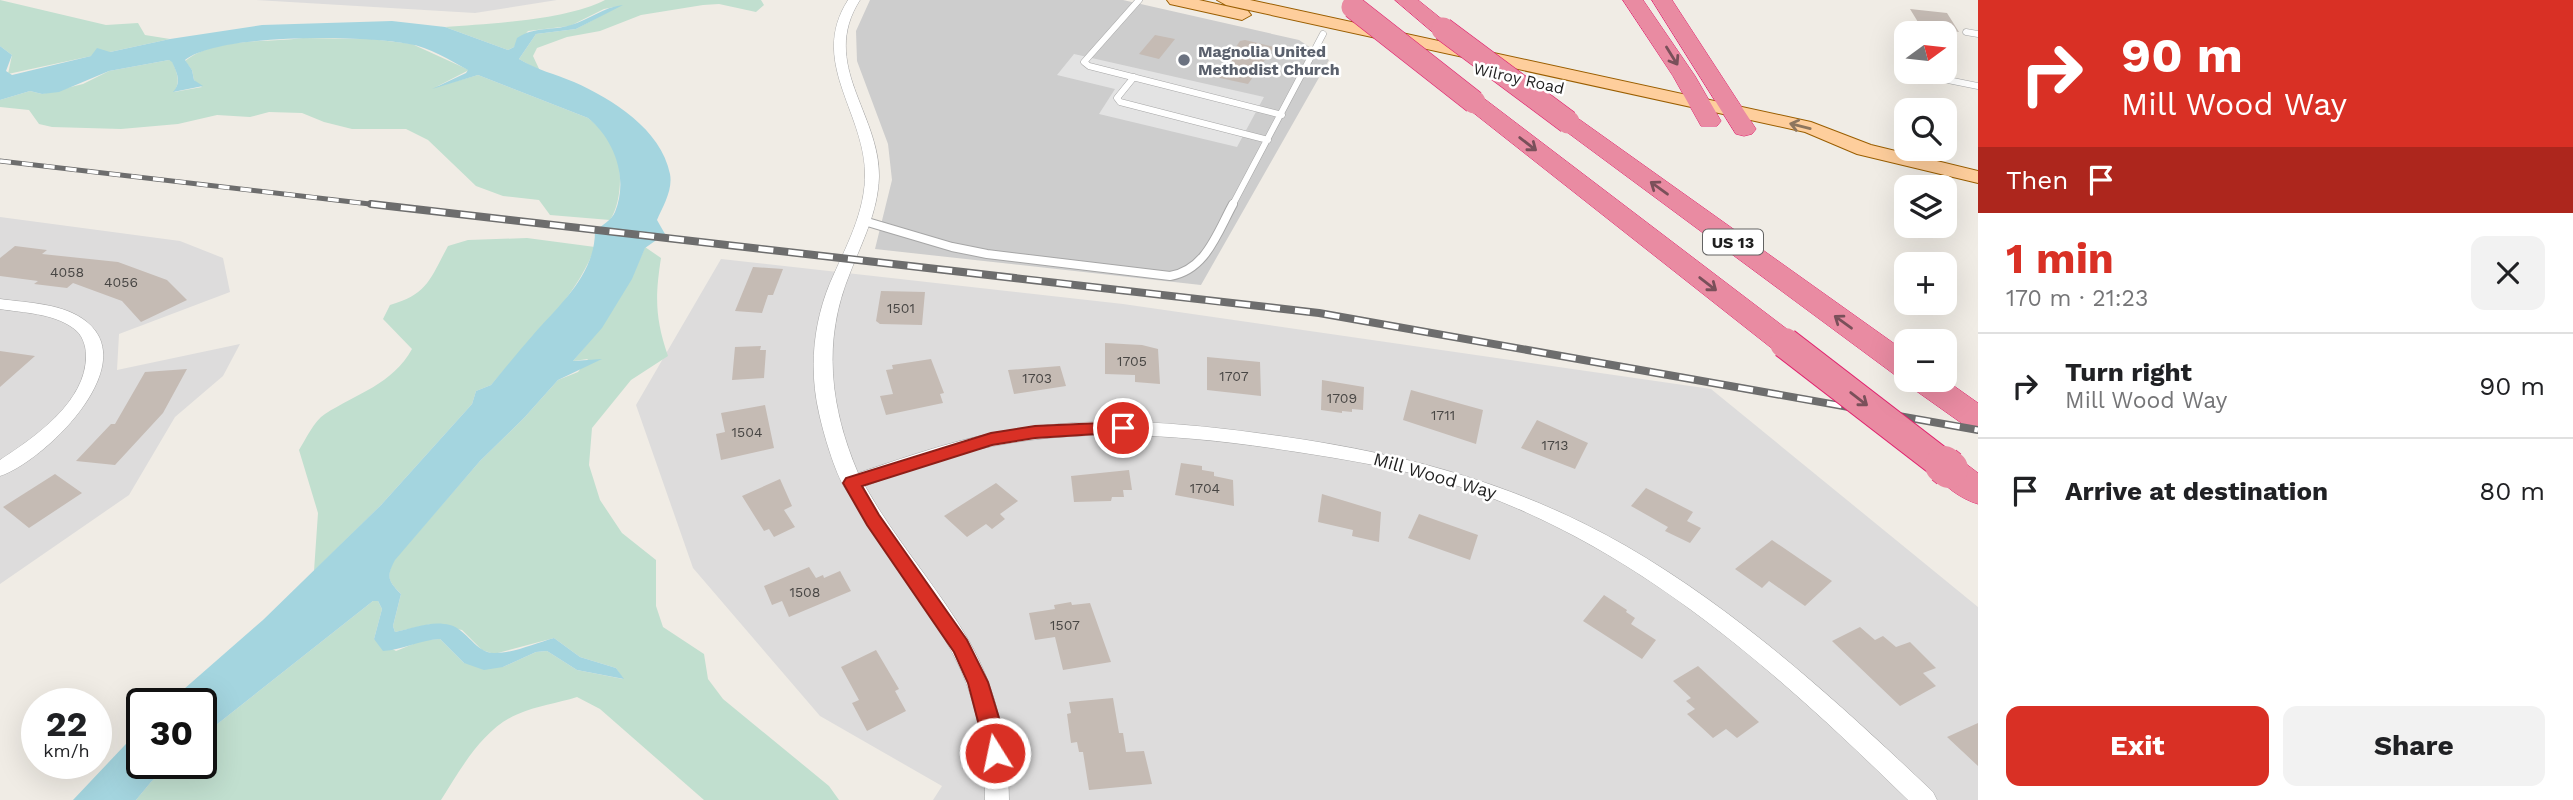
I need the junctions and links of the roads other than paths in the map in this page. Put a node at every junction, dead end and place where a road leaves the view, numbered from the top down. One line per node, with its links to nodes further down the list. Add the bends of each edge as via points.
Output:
1 (854, 0): 22 (street, via 842,20 838,51 870,154 871,196)
2 (1139, 0): 14 (lane, via 1084,62)
3 (1176, 0): 12 (main road, Wilroy Road)
4 (1226, 0): 17 (main road, Wilroy Road)
5 (1405, 0): 10 (highway, US 13)
6 (1415, 0): 10 (highway)
7 (1633, 0): 17 (highway, one-way to 17)
8 (1662, 0): 19 (highway)
9 (1347, 2): 29 (highway, US 13, one-way to 29, bridge)
10 (1443, 29): 24 (highway, US 13, one-way to 10, bridge)
11 (1966, 32): 13 (lane)
12 (1323, 34): 17 (main road, Wilroy Road); 18 (lane)
13 (1978, 34)
14 (1134, 77): 18 (lane); 20 (lane, via 1117,98 1120,102)
15 (1957, 82): 16 (lane)
16 (1978, 86)
17 (1705, 113): 19 (main road, Wilroy Road)
18 (1282, 115): 20 (lane)
19 (1739, 120): 21 (main road, Wilroy Road, via 1819,146 1864,150)
20 (1268, 141): 22 (lane, via 1200,263 1183,274 987,254)
21 (1978, 177)
22 (864, 221): 28 (street, via 831,303 822,363 829,416)
23 (0, 304): 27 (street, via 64,316 92,340 95,358 90,380 75,406 50,433)
24 (1894, 359)
25 (1940, 392): 26 (highway, US 13)
26 (1978, 419)
27 (0, 469)
28 (852, 483): 30 (street, via 960,646 978,682 992,731); 31 (street, Mill Wood Way, via 991,439 1046,431 1131,428 1200,431 1332,450 1452,477 1551,516 1671,584 1772,659)
29 (1978, 491)
30 (997, 800)
31 (1925, 800)

